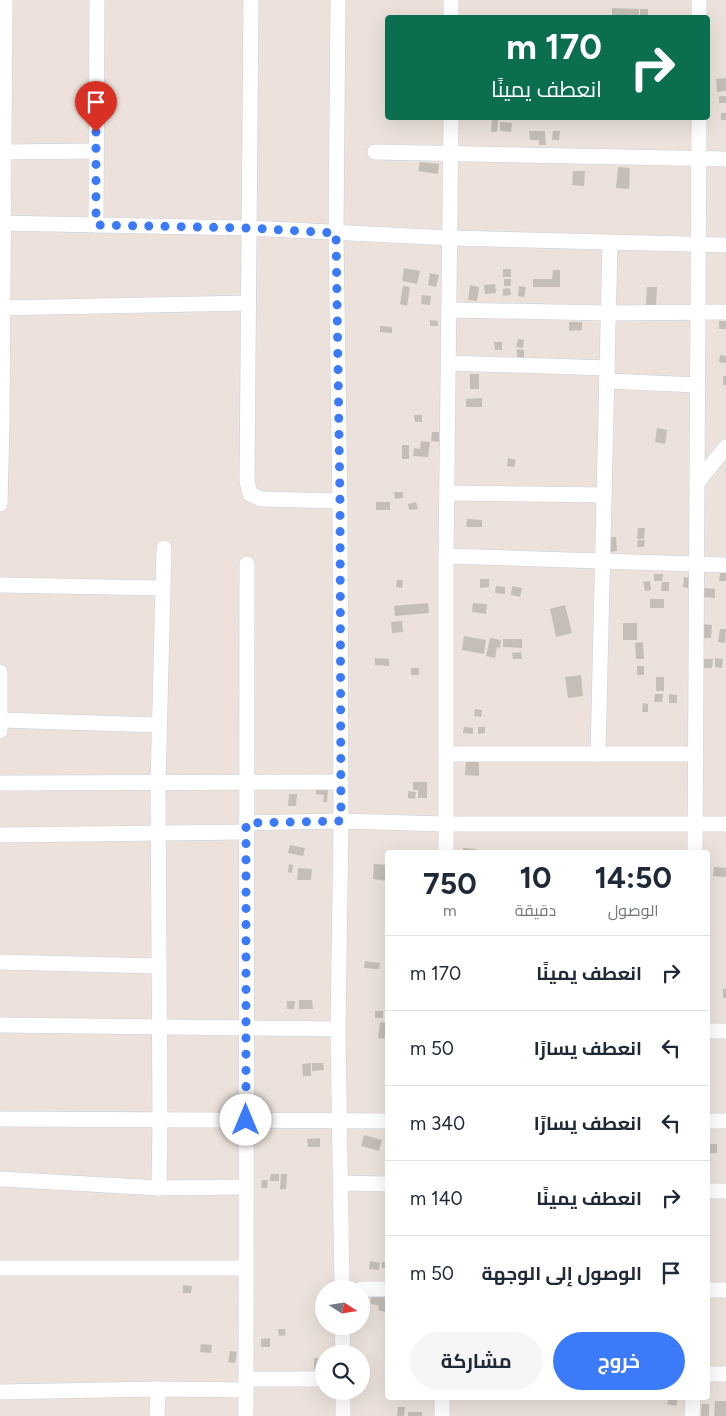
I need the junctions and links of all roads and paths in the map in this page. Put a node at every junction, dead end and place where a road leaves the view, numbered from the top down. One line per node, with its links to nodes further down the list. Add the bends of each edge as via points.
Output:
1 (5, 0): 12 (street)
2 (97, 0): 11 (street)
3 (251, 0): 19 (street)
4 (338, 0): 20 (street)
5 (451, 0): 7 (street)
6 (699, 0): 8 (street)
7 (451, 15)
8 (699, 15)
9 (451, 120): 14 (street)
10 (699, 120): 15 (street)
11 (96, 151): 12 (street); 18 (street)
12 (2, 152): 17 (street)
13 (375, 152): 14 (street)
14 (451, 154): 15 (street); 21 (street)
15 (699, 159): 16 (street); 23 (street)
16 (726, 159)
17 (2, 223): 18 (street); 26 (street)
18 (96, 225): 19 (street)
19 (248, 228): 20 (street); 25 (street)
20 (336, 233): 21 (street); 38 (street)
21 (450, 238): 22 (street); 27 (street)
22 (610, 243): 23 (street); 30 (street)
23 (698, 245): 24 (street); 28 (street)
24 (726, 245)
25 (248, 303): 26 (street); 38 (street, via 247,481 250,494 261,499)
26 (2, 308): 39 (street)
27 (449, 310): 30 (street); 31 (street)
28 (698, 311): 29 (street); 30 (street); 33 (street)
29 (726, 312)
30 (608, 313): 32 (street)
31 (449, 363): 32 (street); 36 (street)
32 (607, 375): 33 (street); 37 (street)
33 (698, 385): 35 (street)
34 (726, 447): 35 (street)
35 (697, 483): 44 (street)
36 (447, 493): 37 (street); 41 (street)
37 (604, 495): 42 (street)
38 (340, 501): 55 (street)
39 (0, 504)
40 (164, 548): 47 (street)
41 (446, 556): 42 (street); 52 (street)
42 (602, 562): 44 (street); 53 (street)
43 (247, 564): 58 (street)
44 (697, 565): 45 (street); 54 (street)
45 (726, 565)
46 (0, 585): 47 (street)
47 (163, 588): 50 (street)
48 (0, 672): 49 (street)
49 (0, 720): 50 (street); 51 (street)
50 (159, 725): 57 (street)
51 (0, 730)
52 (446, 754): 53 (street); 60 (street)
53 (598, 754): 54 (street)
54 (696, 754): 61 (street)
55 (340, 782): 58 (street); 59 (street)
56 (0, 783): 57 (street)
57 (158, 783): 58 (street); 64 (street)
58 (246, 783): 63 (street)
59 (341, 821): 60 (street); 63 (street); 73 (street)
60 (446, 824): 61 (street); 66 (street)
61 (696, 824): 62 (street); 67 (street)
62 (726, 824)
63 (246, 827): 64 (street); 72 (street)
64 (158, 834): 65 (street); 69 (street)
65 (0, 836)
66 (446, 850)
67 (694, 850)
68 (0, 962): 69 (street)
69 (159, 966): 71 (street)
70 (0, 1025): 71 (street)
71 (160, 1028): 72 (street); 79 (street)
72 (245, 1028): 73 (street); 77 (street)
73 (338, 1029): 78 (street)
74 (710, 1031): 75 (street)
75 (726, 1031)
76 (0, 1119): 79 (street)
77 (246, 1120): 78 (street); 79 (street); 86 (street)
78 (340, 1120): 80 (street); 84 (street)
79 (160, 1121): 87 (street)
80 (385, 1121)
81 (710, 1121): 82 (street)
82 (726, 1121)
83 (0, 1179): 87 (street)
84 (340, 1183): 85 (street); 92 (street)
85 (385, 1184)
86 (245, 1187): 87 (street); 91 (street)
87 (159, 1188)
88 (726, 1190): 89 (street)
89 (710, 1191)
90 (0, 1268): 91 (street)
91 (245, 1268): 100 (street)
92 (342, 1280)
93 (370, 1289): 94 (street)
94 (385, 1289)
95 (710, 1290): 96 (street)
96 (726, 1290)
97 (710, 1374): 98 (street)
98 (726, 1374)
99 (315, 1380): 100 (street)
100 (246, 1385): 101 (street); 107 (street)
101 (158, 1389): 102 (street); 106 (street)
102 (0, 1392)
103 (343, 1400): 108 (street)
104 (442, 1400): 109 (street)
105 (693, 1400): 110 (street)
106 (157, 1416)
107 (246, 1416)
108 (343, 1416)
109 (442, 1416)
110 (692, 1416)

